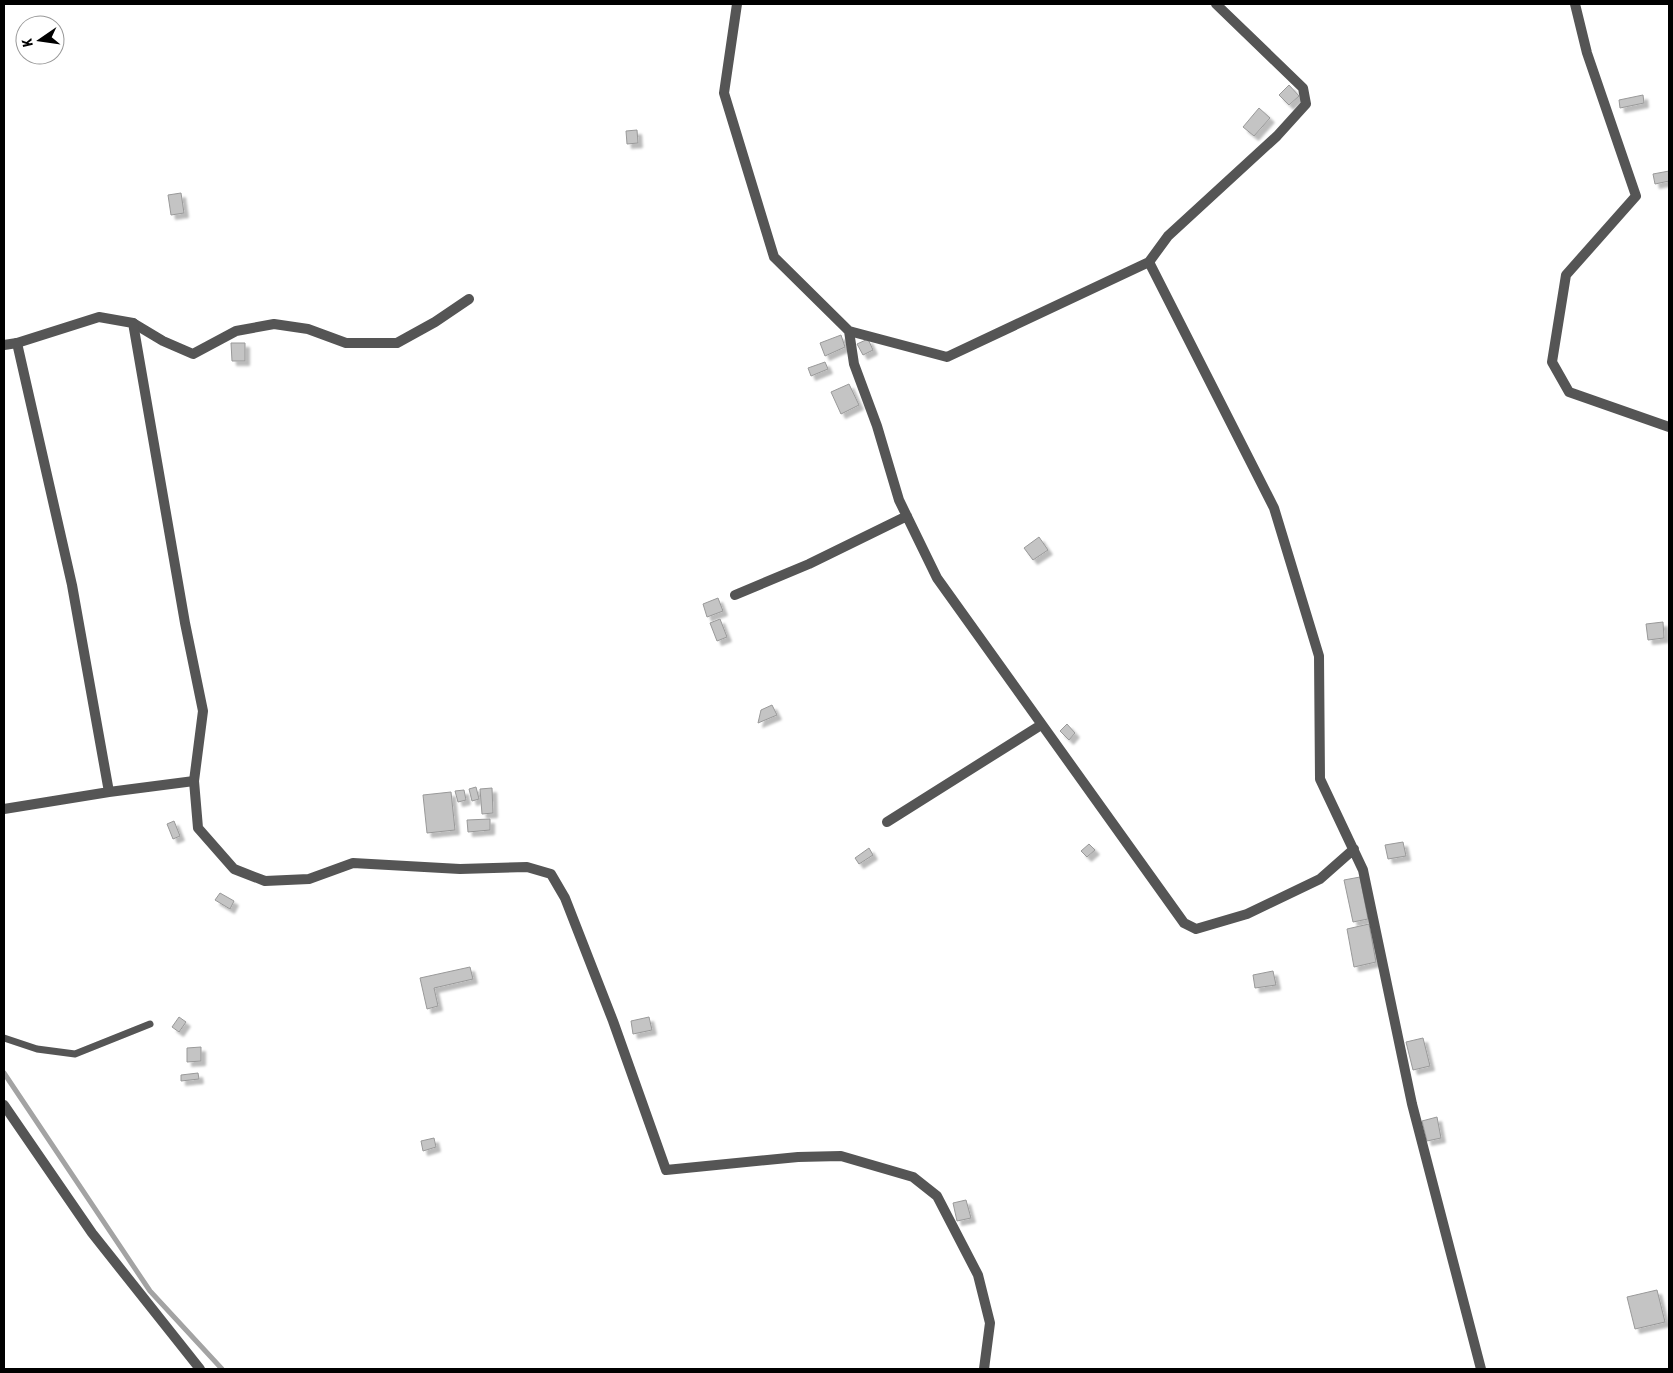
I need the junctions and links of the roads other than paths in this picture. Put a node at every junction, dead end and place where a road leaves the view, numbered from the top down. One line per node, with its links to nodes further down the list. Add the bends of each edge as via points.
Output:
1 (737, 4): 7 (street, via 724,93 774,257)
2 (1216, 4): 4 (street, via 1303,88 1306,104 1277,136 1168,236)
3 (1575, 4): 10 (street, via 1587,53 1636,196 1566,275 1552,362 1569,392)
4 (1149, 262): 7 (street, via 947,357); 18 (street, via 1274,508 1319,656 1320,779)
5 (469, 299): 6 (street, via 396,343 346,343 308,330 274,324 236,331 192,354)
6 (133, 322): 8 (street, via 99,317); 14 (street, via 203,711)
7 (849, 331): 11 (street, via 854,364)
8 (17, 344): 9 (street); 15 (street, via 72,585)
9 (4, 346)
10 (1669, 427)
11 (907, 516): 12 (street, via 809,564); 13 (street, via 938,578)
12 (735, 595)
13 (1041, 725): 17 (street); 18 (street, via 1184,924 1196,929 1247,914 1320,879)
14 (194, 781): 15 (street); 23 (street, via 198,828 234,869 265,881 309,879 353,863 460,870 526,867 551,874 565,898 613,1021 666,1170 841,1156 913,1177 937,1196 978,1275 990,1323)
15 (109, 792): 16 (street)
16 (4, 809)
17 (888, 822)
18 (1354, 849): 24 (street, via 1363,870 1412,1104)
19 (150, 1024): 20 (lane, via 75,1054 37,1049)
20 (4, 1038)
21 (4, 1105): 22 (street, via 92,1233)
22 (200, 1369)
23 (984, 1369)
24 (1481, 1369)

